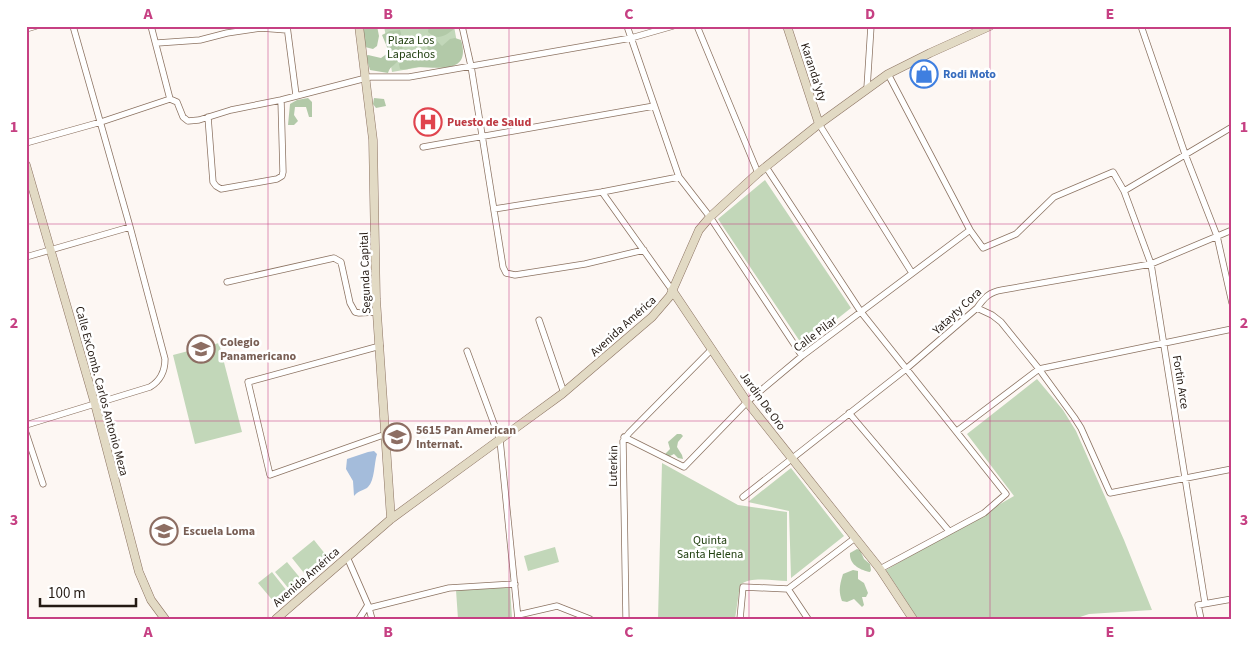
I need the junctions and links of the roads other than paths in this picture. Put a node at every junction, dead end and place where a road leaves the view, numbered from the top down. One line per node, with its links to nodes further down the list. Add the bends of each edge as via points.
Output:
1 (36, 26): 14 (street)
2 (73, 26): 26 (street)
3 (151, 26): 16 (street)
4 (358, 26): 19 (street, Segunda Capital)
5 (462, 26): 17 (street)
6 (627, 26): 15 (street)
7 (673, 26): 15 (street)
8 (697, 26): 35 (street)
9 (787, 26): 27 (street, Karanda'yty)
10 (871, 26): 20 (street)
11 (990, 26): 18 (street, Avenida América)
12 (1141, 26): 32 (street)
13 (287, 28): 16 (street, via 261,28 200,40); 21 (street)
14 (26, 29)
15 (631, 38): 17 (street); 24 (street)
16 (157, 43): 22 (street)
17 (471, 66): 19 (street, via 409,77); 29 (street)
18 (888, 74): 20 (street, Avenida América); 42 (street)
19 (365, 78): 21 (street); 54 (street, Segunda Capital, via 373,140)
20 (867, 88): 27 (street, Avenida América)
21 (296, 95): 23 (street)
22 (170, 99): 25 (street, via 177,102 188,121); 26 (street)
23 (281, 100): 25 (street); 25 (street, via 284,172 277,179 221,189 216,186 213,182)
24 (654, 106): 29 (street); 36 (street)
25 (208, 118)
26 (101, 122): 30 (street); 41 (street)
27 (820, 124): 34 (street, Avenida América); 49 (street)
28 (1232, 127): 32 (street)
29 (482, 136): 31 (street); 39 (street)
30 (26, 143)
31 (423, 147)
32 (1185, 154): 37 (street); 44 (street)
33 (26, 165): 45 (street, Calle ExComb. Carlos Antonio Meza)
34 (766, 167): 35 (street, Avenida América); 55 (street)
35 (758, 173): 40 (street, Avenida América)
36 (679, 177): 38 (street); 40 (street)
37 (1124, 191): 42 (street, Fortin Arce, via 1113,172 1054,197 1016,234 983,248); 48 (street, Fortin Arce)
38 (602, 192): 39 (street); 46 (street, Jardin De Oro)
39 (494, 209): 46 (street, via 506,274 515,276 585,264)
40 (710, 217): 51 (street, Avenida América, via 699,230); 62 (street)
41 (130, 226): 45 (street); 67 (street, via 165,366 153,386)
42 (970, 230): 49 (street, Calle Pilar)
43 (1232, 230): 44 (street, Yatayty Cora)
44 (1217, 236): 48 (street, Yatayty Cora); 52 (street)
45 (51, 249): 47 (street); 67 (street, Calle ExComb. Carlos Antonio Meza)
46 (644, 250): 51 (street, Jardin De Oro)
47 (26, 257)
48 (1151, 264): 53 (street, Yatayty Cora, via 996,291 985,296); 58 (street, Fortin Arce)
49 (912, 273): 55 (street, Calle Pilar)
50 (227, 282): 54 (street, via 334,258 341,262 355,312)
51 (672, 290): 60 (street, Jardin De Oro); 65 (street, Avenida América, via 652,317)
52 (1232, 303)
53 (977, 308): 63 (street, Yatayty Cora); 64 (street, via 1001,322)
54 (377, 312): 59 (street, Segunda Capital)
55 (861, 312): 62 (street, Calle Pilar); 63 (street)
56 (539, 320): 65 (street)
57 (1232, 330): 58 (street)
58 (1165, 344): 64 (street); 77 (street, Fortin Arce)
59 (380, 346): 72 (street, Segunda Capital); 72 (street, via 248,382 270,475)
60 (712, 349): 66 (street, Jardin De Oro); 73 (street, Luterkin)
61 (467, 350): 74 (street)
62 (802, 356): 66 (street, Calle Pilar)
63 (906, 369): 68 (street, Yatayty Cora); 70 (street)
64 (1039, 369): 70 (street); 77 (street, via 1081,428 1110,493)
65 (564, 392): 74 (street, Avenida América)
66 (747, 402): 73 (street, Calle Pilar, via 684,467); 75 (street, Jardin De Oro)
67 (95, 404): 69 (street); 91 (street, Calle ExComb. Carlos Antonio Meza, via 139,572 151,600)
68 (849, 413): 75 (street, Yatayty Cora); 81 (street)
69 (26, 425)
70 (957, 431): 81 (street, via 1006,494 984,513)
71 (26, 433): 78 (street)
72 (386, 434): 80 (street, Segunda Capital)
73 (624, 438): 96 (street, Luterkin)
74 (500, 440): 80 (street, Avenida América); 85 (street)
75 (791, 458): 79 (street, Yatayty Cora); 82 (street, Jardin De Oro)
76 (1232, 469): 77 (street)
77 (1186, 478): 88 (street, Fortin Arce)
78 (44, 484)
79 (743, 497)
80 (391, 518): 83 (street, Avenida América)
81 (949, 531): 84 (street)
82 (855, 538): 84 (street, Jardin De Oro); 86 (street)
83 (347, 557): 89 (street); 92 (street, Avenida América)
84 (880, 569): 99 (street, Jardin De Oro)
85 (515, 584): 89 (street, via 449,588); 90 (street)
86 (788, 590): 97 (street, via 743,587); 98 (street)
87 (1232, 599): 88 (street)
88 (1206, 603): 100 (street, via 1198,605)
89 (369, 606): 93 (street); 94 (street)
90 (518, 617): 95 (street, via 557,606)
91 (165, 619)
92 (276, 619)
93 (359, 619)
94 (372, 619)
95 (590, 619)
96 (626, 619)
97 (740, 619)
98 (808, 619)
99 (913, 619)
100 (1201, 619)

